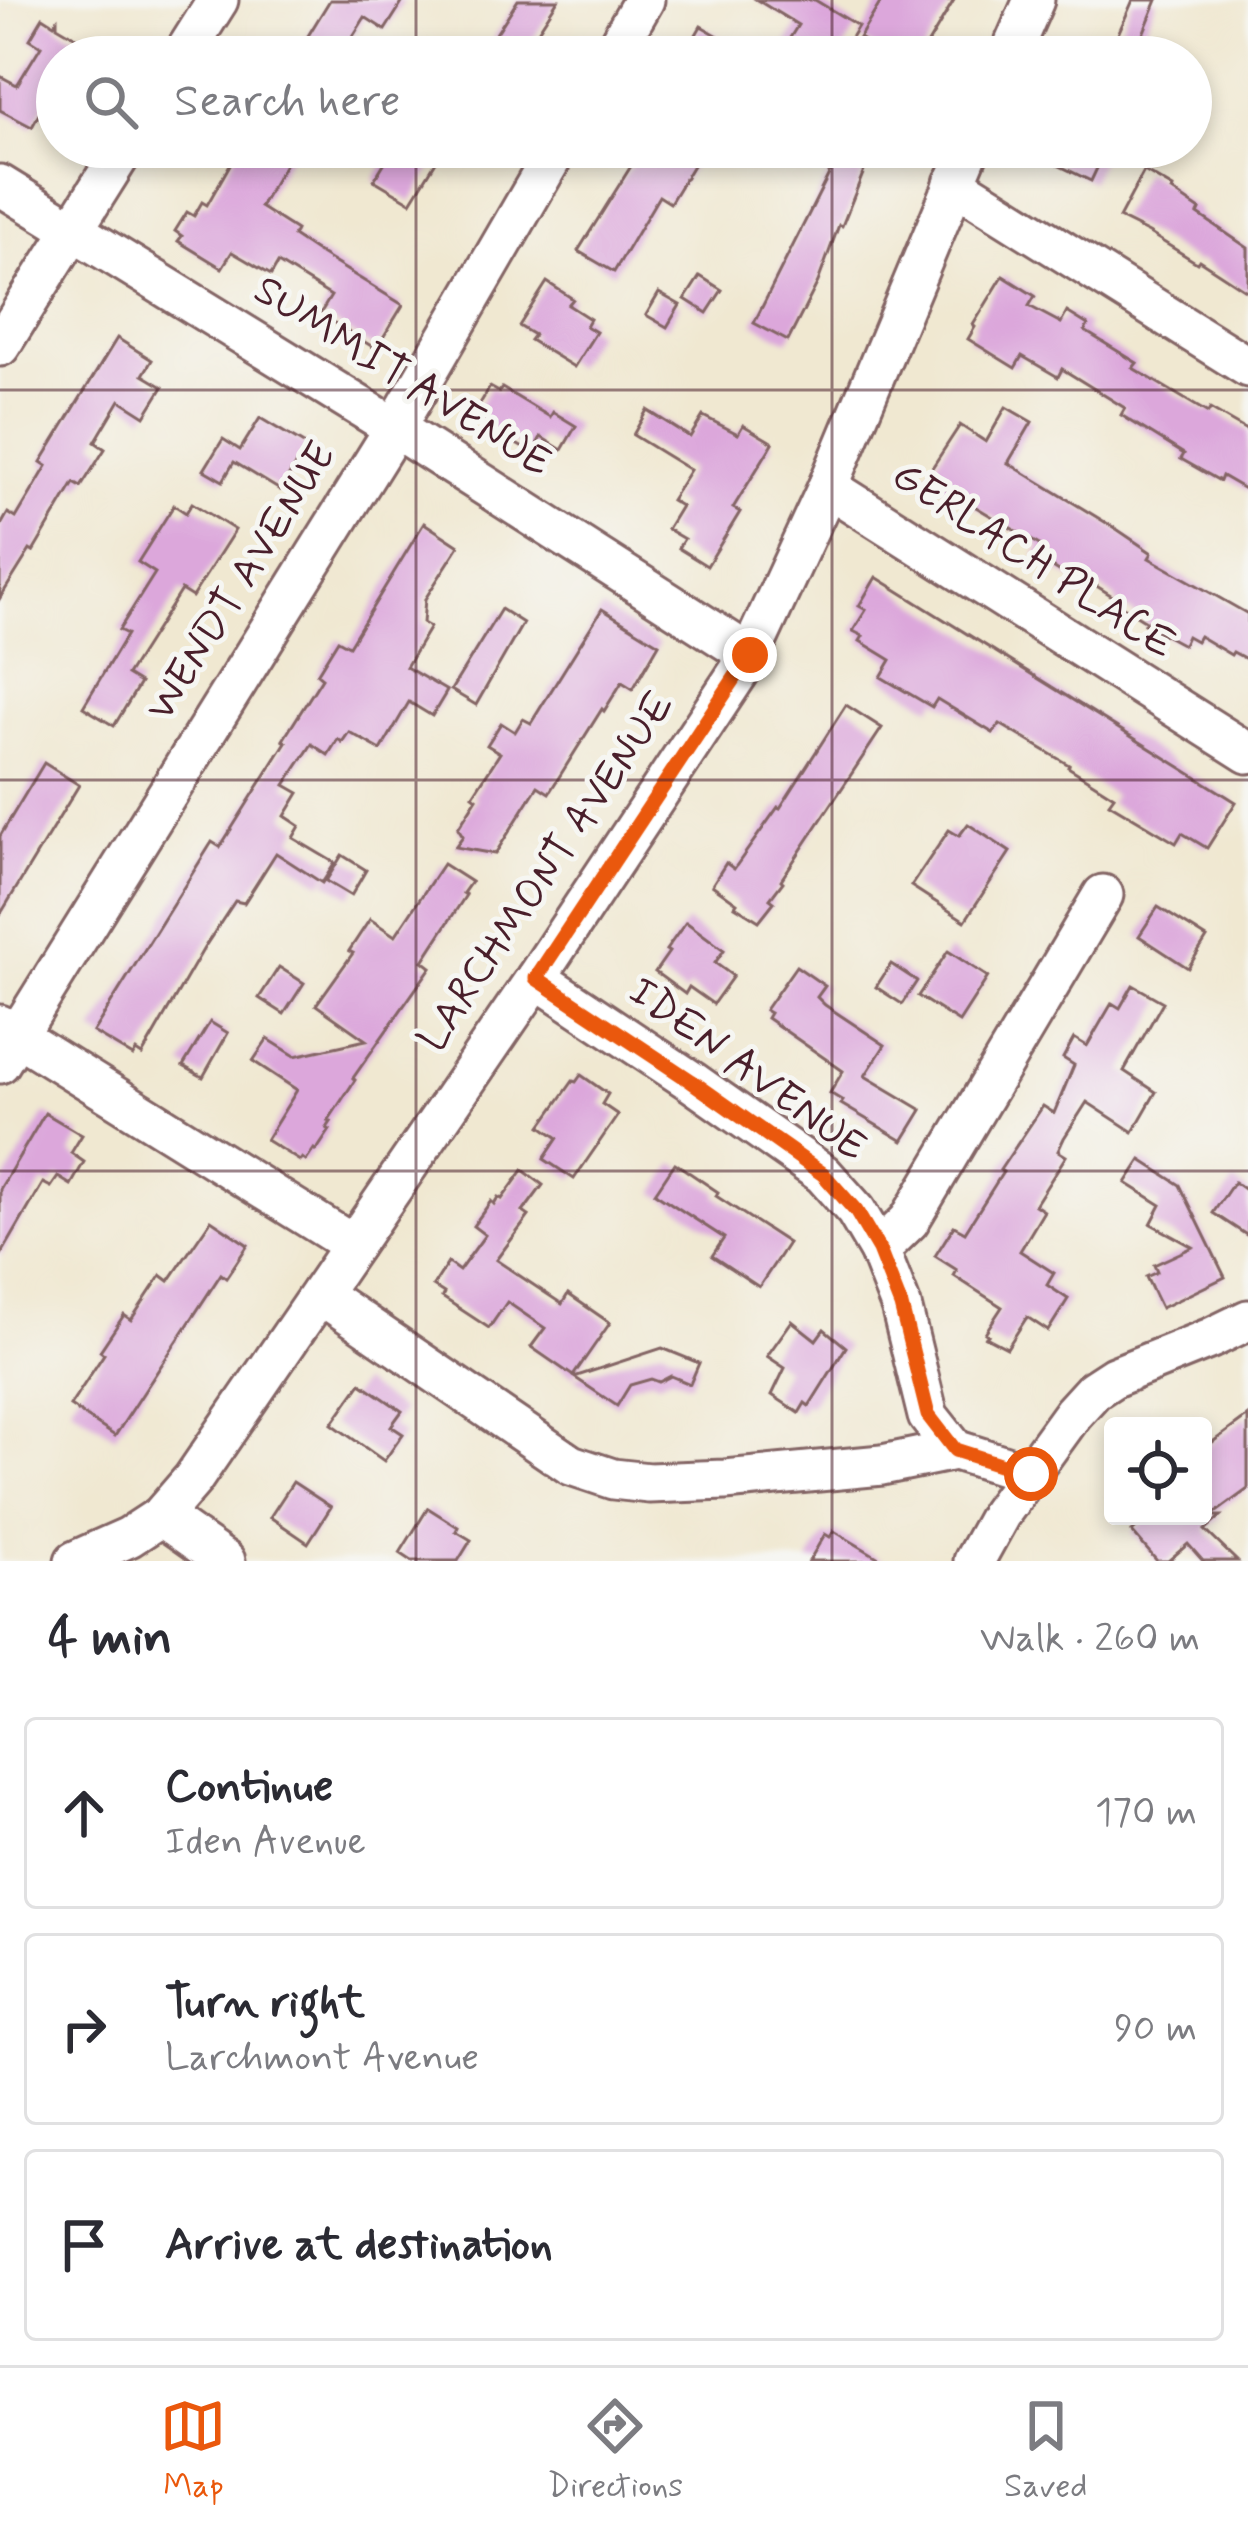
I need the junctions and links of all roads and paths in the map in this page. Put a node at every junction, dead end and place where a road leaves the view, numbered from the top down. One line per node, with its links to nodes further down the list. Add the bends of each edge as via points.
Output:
1 (218, 0): 4 (street)
2 (644, 0): 5 (street)
3 (1034, 0): 6 (street)
4 (195, 36)
5 (623, 36)
6 (1018, 36)
7 (112, 168): 12 (street)
8 (546, 168): 15 (street, WENDT AVENUE)
9 (961, 168): 16 (street, LARCHMONT AVENUE)
10 (966, 168): 14 (street)
11 (0, 185): 12 (street, SUMMIT AVENUE)
12 (74, 229): 13 (street); 15 (street, SUMMIT AVENUE)
13 (0, 346)
14 (1248, 367)
15 (395, 428): 17 (street, SUMMIT AVENUE); 21 (street, WENDT AVENUE)
16 (828, 487): 17 (street, LARCHMONT AVENUE); 18 (street, GERLACH PLACE)
17 (750, 655): 20 (street, LARCHMONT AVENUE)
18 (1248, 753)
19 (1103, 895): 23 (street, via 909,1221)
20 (536, 978): 22 (street, LARCHMONT AVENUE); 23 (street, IDEN AVENUE, via 823,1174)
21 (6, 1041): 22 (street)
22 (353, 1245): 24 (street, LARCHMONT AVENUE)
23 (879, 1250): 26 (street, IDEN AVENUE, via 928,1415)
24 (320, 1294): 26 (street, via 571,1466 613,1480 725,1480 882,1466); 28 (street, LARCHMONT AVENUE)
25 (1248, 1320): 27 (street, via 1094,1390)
26 (955, 1450): 27 (street)
27 (1031, 1474): 31 (street)
28 (160, 1516): 29 (street, LARCHMONT AVENUE); 30 (street)
29 (75, 1561)
30 (225, 1561)
31 (974, 1561)

